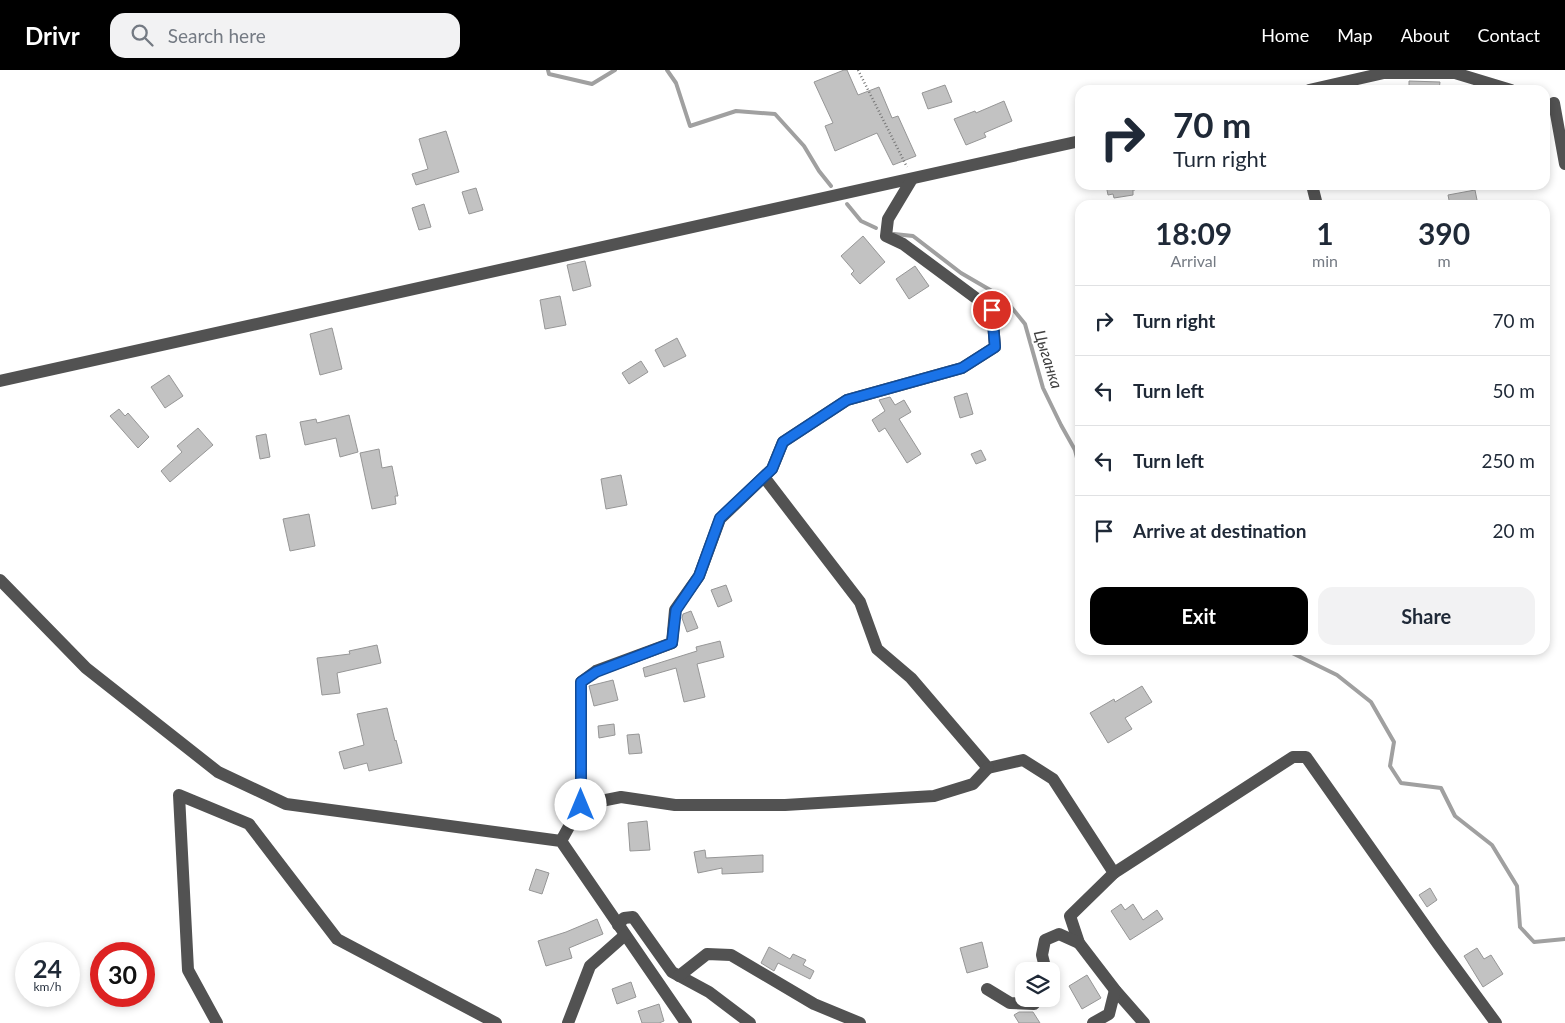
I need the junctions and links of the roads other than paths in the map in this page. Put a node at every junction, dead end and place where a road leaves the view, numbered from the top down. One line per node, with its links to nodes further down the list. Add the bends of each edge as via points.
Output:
1 (1331, 85): 2 (street, via 1384,73 1455,73)
2 (1495, 85)
3 (1555, 103): 5 (street)
4 (1075, 142): 6 (street)
5 (1565, 164)
6 (912, 179): 7 (street); 8 (street, via 888,218 886,236 903,244 992,310 995,347 962,368 847,400 783,442 772,469)
7 (0, 381)
8 (764, 477): 10 (street, via 860,602 877,649 911,678); 11 (street, via 720,518 699,576 676,610 672,643 596,672 581,682)
9 (0, 580): 12 (street, via 86,668 218,772 277,800 286,804)
10 (988, 768): 11 (street, via 973,784 934,796 785,805 675,805 621,797); 13 (street, via 1023,760 1053,779)
11 (581, 805): 12 (street)
12 (561, 842): 14 (street)
13 (1114, 873): 15 (street, via 1070,916); 29 (street, via 1293,757 1306,757)
14 (622, 930): 17 (street, via 624,918 633,917 672,972); 23 (street, via 590,966); 24 (street)
15 (1080, 943): 16 (street, via 1059,934 1045,940); 19 (street)
16 (1044, 962)
17 (679, 976): 25 (street, via 709,992); 26 (street, via 706,954 731,955 814,1004)
18 (987, 989): 20 (street)
19 (1115, 990): 27 (street, via 1108,1014); 28 (street)
20 (1015, 1003)
21 (217, 1023): 22 (street, via 188,970 179,796 249,824 337,939)
22 (496, 1023)
23 (568, 1023)
24 (686, 1023)
25 (750, 1023)
26 (860, 1023)
27 (1093, 1023)
28 (1144, 1023)
29 (1496, 1023)

